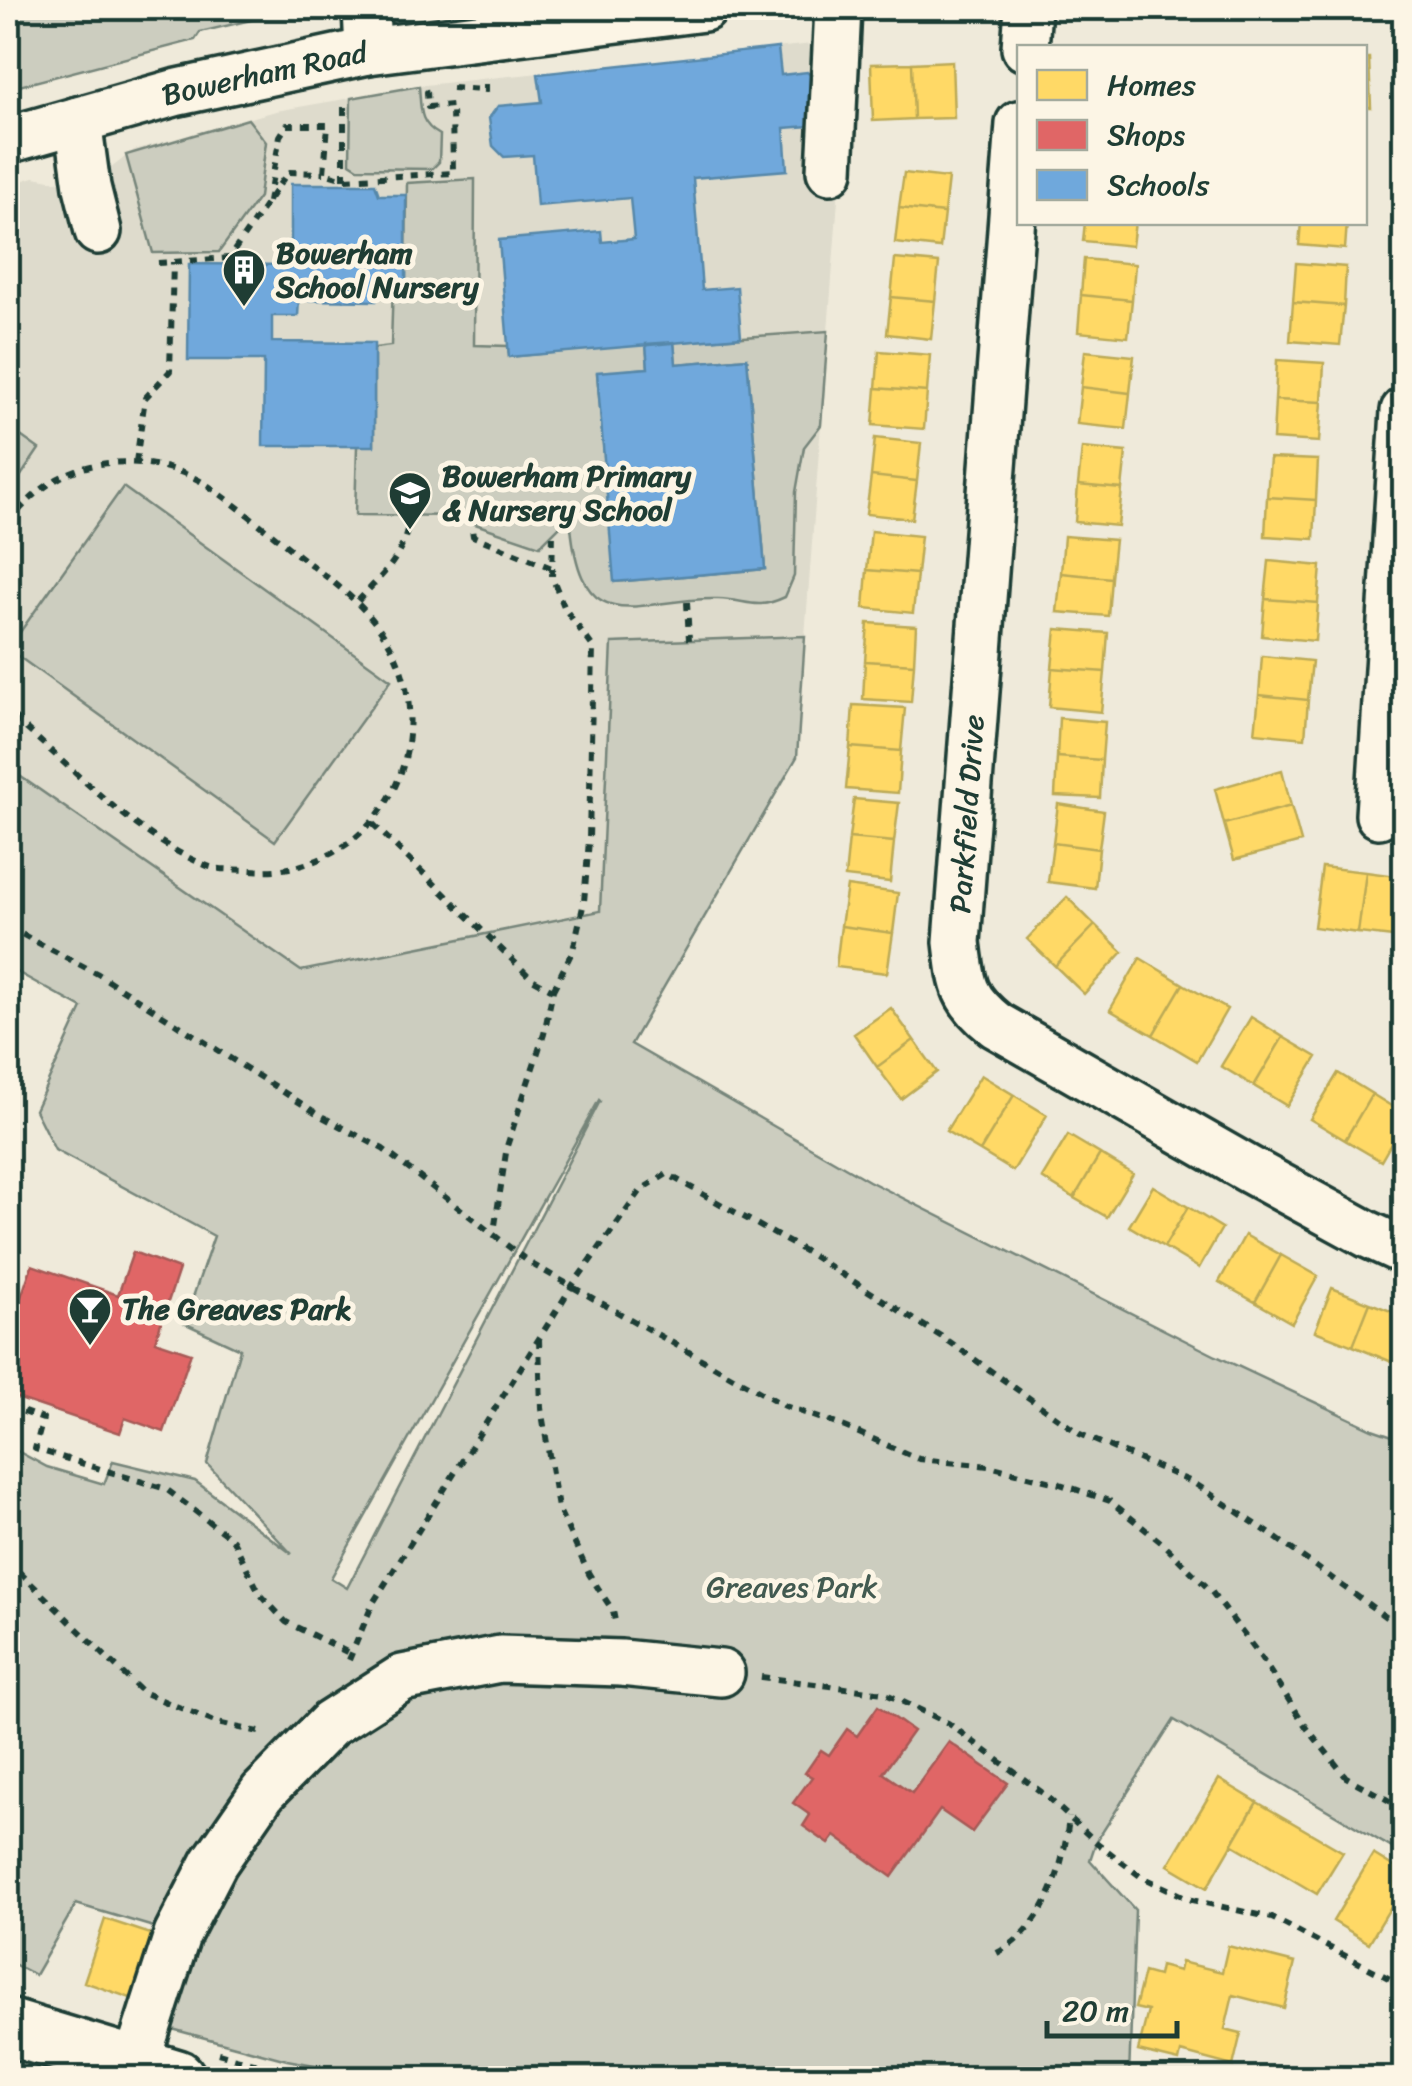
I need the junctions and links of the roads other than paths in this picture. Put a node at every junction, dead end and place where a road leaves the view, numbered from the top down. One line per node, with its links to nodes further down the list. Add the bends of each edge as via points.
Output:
1 (704, 8): 4 (street, Bowerham Road)
2 (838, 8): 9 (street)
3 (1028, 8): 5 (street)
4 (367, 29): 6 (street, Bowerham Road)
5 (1026, 45)
6 (78, 120): 7 (street, Bowerham Road); 10 (street)
7 (8, 140)
8 (1017, 163): 13 (street, Parkfield Drive, via 957,942 961,978 973,1007 996,1025)
9 (830, 172)
10 (98, 231)
11 (1404, 411): 12 (street)
12 (1379, 816)
13 (1404, 1251)
14 (722, 1673): 16 (street, via 500,1659 402,1678 319,1734 263,1792 214,1862 178,1935)
15 (8, 2026): 16 (main road)
16 (176, 2065)

